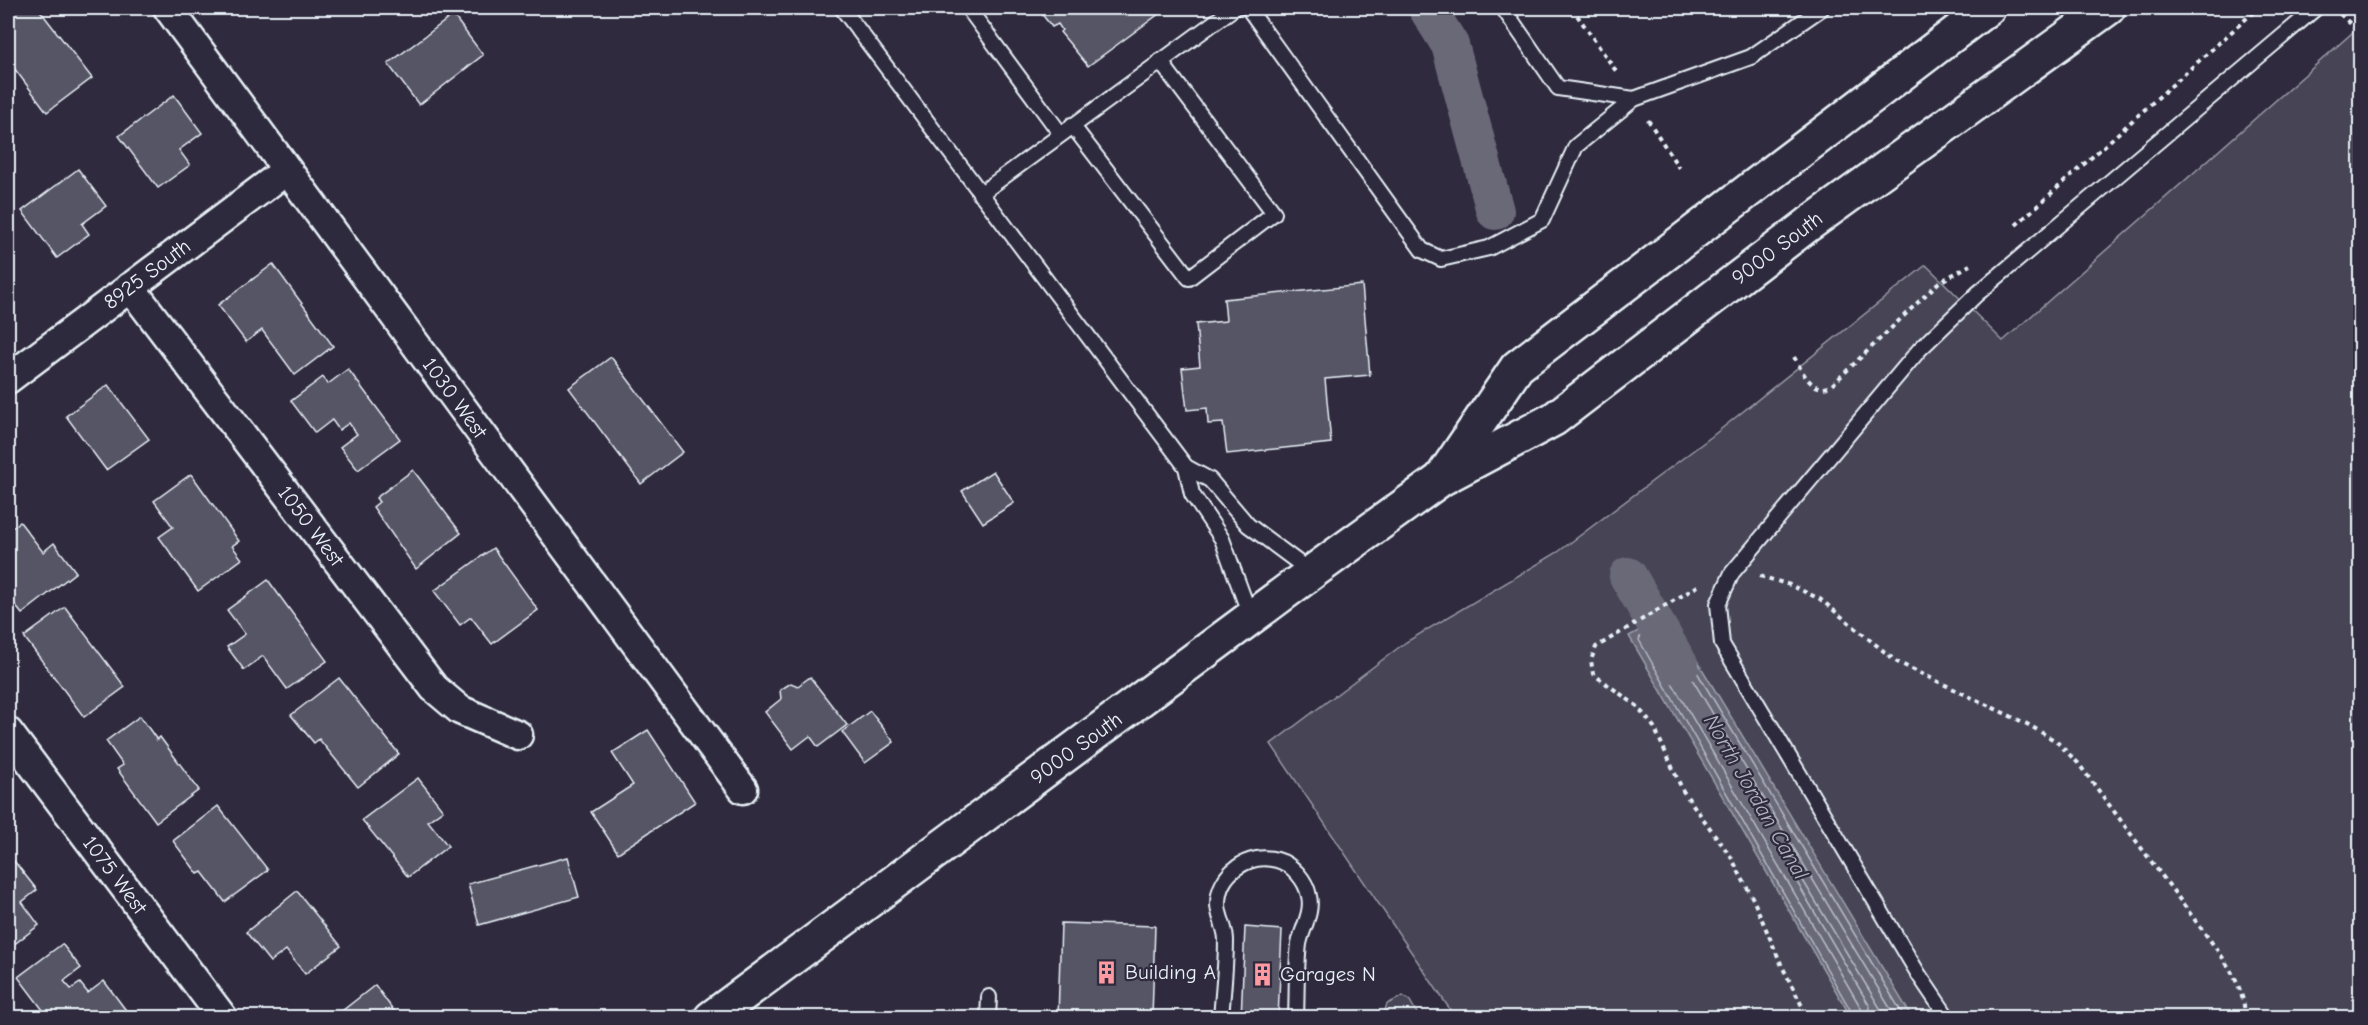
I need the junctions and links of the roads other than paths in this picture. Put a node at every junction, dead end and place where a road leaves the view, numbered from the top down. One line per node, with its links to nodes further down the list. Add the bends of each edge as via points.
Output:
1 (168, 8): 14 (street, 1030 West)
2 (842, 8): 15 (lane)
3 (968, 8): 13 (lane)
4 (1234, 8): 11 (lane)
5 (1248, 8): 12 (lane, via 1422,250 1441,259 1489,248 1542,220 1576,146)
6 (1503, 8): 12 (lane, via 1558,88)
7 (1822, 8): 12 (lane, via 1751,57)
8 (1988, 8): 19 (main road, 9000 South, via 1517,367)
9 (2108, 8): 19 (main road, 9000 South, via 1837,203 1554,419)
10 (2316, 8): 31 (lane, via 1977,294 1920,349 1731,573 1718,604 1722,644 1919,975)
11 (1160, 61): 13 (lane); 13 (lane, via 1274,213 1189,278)
12 (1634, 99)
13 (1066, 129): 15 (lane)
14 (287, 170): 16 (street, 8925 South); 24 (street, 1030 West)
15 (980, 194): 18 (lane)
16 (130, 287): 17 (street, 8925 South); 23 (street, 1050 West, via 434,688 460,710)
17 (8, 379)
18 (1186, 467): 20 (lane, via 1210,480 1248,525); 21 (lane, via 1192,494 1222,539)
19 (1441, 479): 20 (main road, 9000 South)
20 (1311, 573): 21 (main road, 9000 South)
21 (1252, 619): 27 (main road, 9000 South)
22 (8, 732): 26 (street, 1075 West)
23 (518, 735)
24 (743, 789)
25 (988, 997): 28 (lane)
26 (223, 1017)
27 (711, 1017)
28 (988, 1017)
29 (1221, 1017): 30 (lane, via 1226,938 1218,905 1221,888 1230,873 1246,860 1265,856 1284,862 1301,877 1309,896 1308,920 1300,941)
30 (1296, 1017)
31 (1948, 1017)

